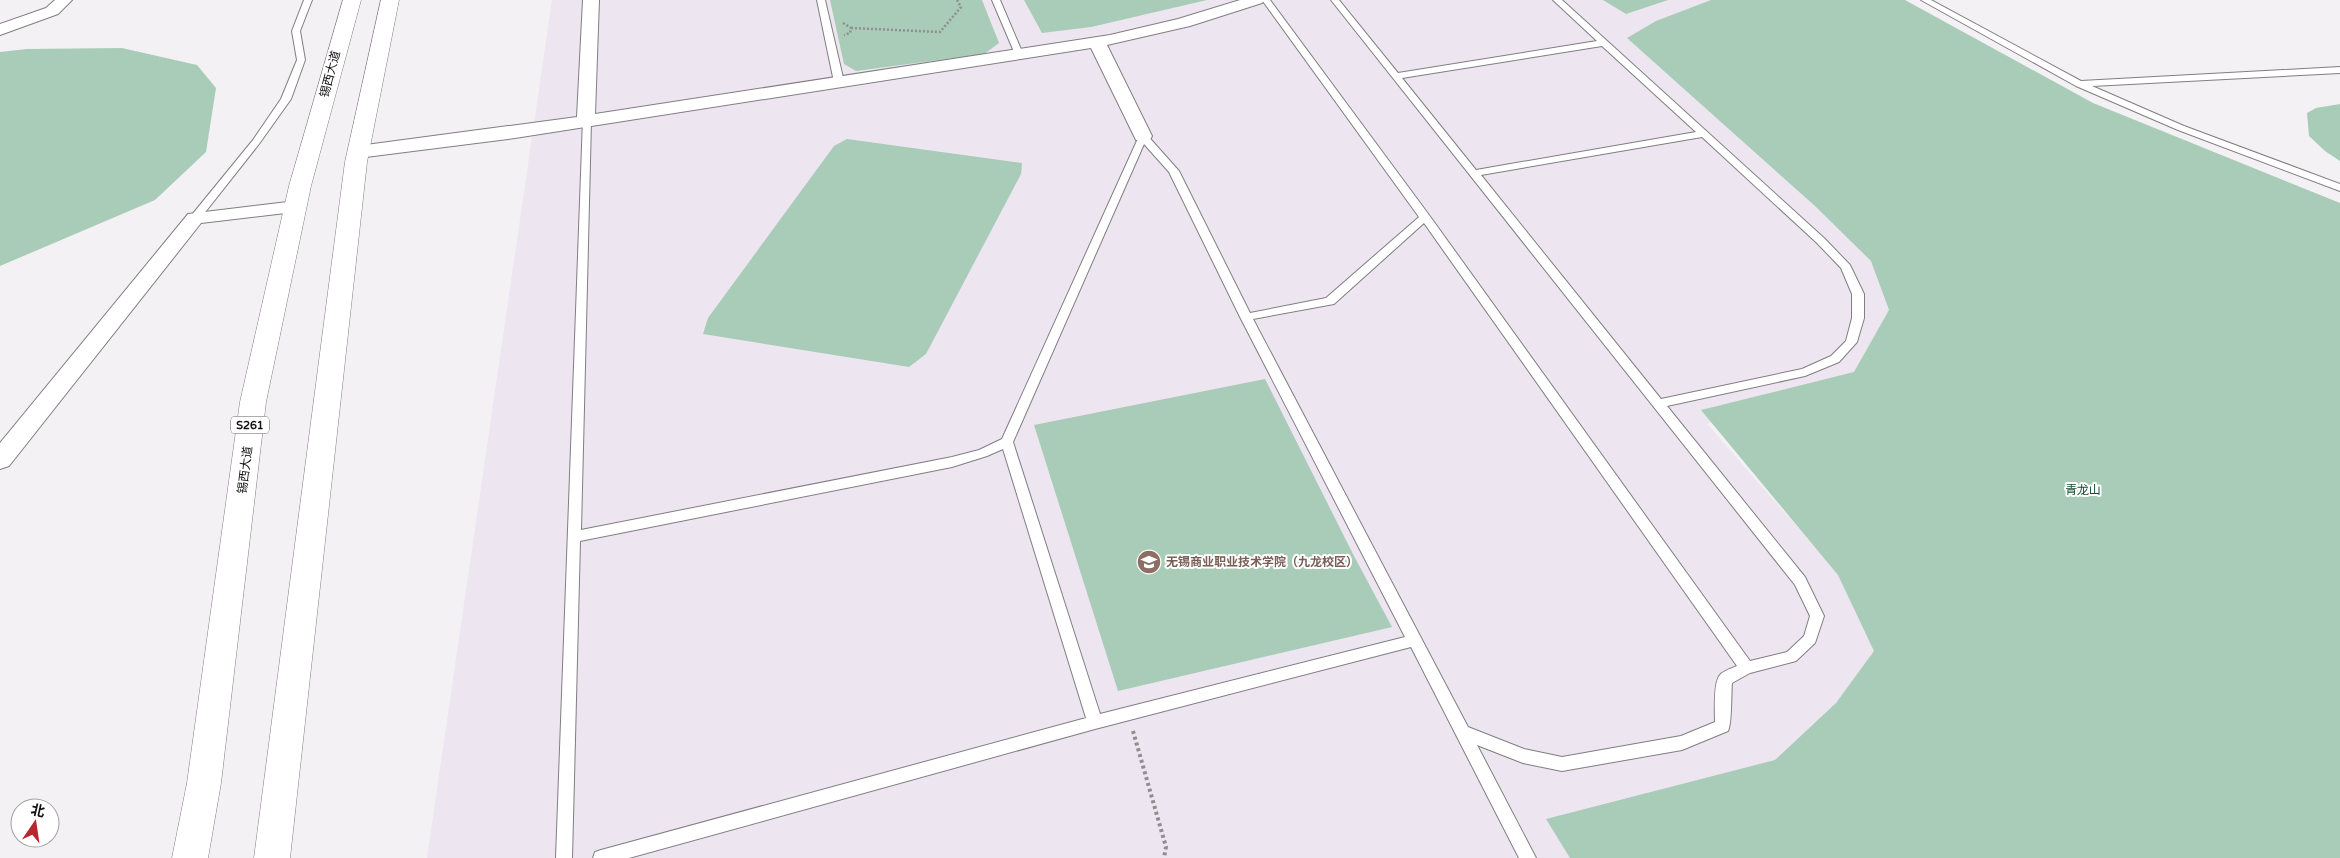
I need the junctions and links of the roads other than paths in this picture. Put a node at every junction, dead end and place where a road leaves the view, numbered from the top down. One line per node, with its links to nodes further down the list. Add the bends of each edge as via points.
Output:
1 (64, 0): 13 (street, via 52,11)
2 (308, 0): 29 (lane, via 296,31 301,60 286,99)
3 (352, 0): 27 (main road, 锡西大道 / S261)
4 (390, 0): 24 (main road)
5 (591, 0): 21 (street)
6 (821, 0): 19 (lane)
7 (996, 0): 16 (lane)
8 (1256, 0): 14 (street, via 1154,32)
9 (1266, 0): 28 (lane)
10 (1336, 0): 18 (lane)
11 (1557, 0): 15 (lane)
12 (1925, 0): 20 (lane)
13 (0, 30)
14 (1097, 42): 16 (street); 23 (street)
15 (1603, 43): 18 (lane); 22 (lane)
16 (1019, 54): 19 (street)
17 (2340, 70): 20 (lane)
18 (1397, 76): 25 (lane)
19 (839, 82): 21 (street)
20 (2079, 84): 26 (lane, via 2181,128)
21 (586, 121): 24 (street); 34 (lane)
22 (1702, 134): 25 (lane); 31 (lane, via 1846,267 1858,294 1858,318 1851,342 1836,358 1806,372)
23 (1143, 136): 30 (lane, via 1174,171); 32 (lane)
24 (358, 152): 40 (main road)
25 (1475, 174): 31 (lane)
26 (2340, 188)
27 (296, 206): 29 (street); 39 (main road, 锡西大道 / S261, via 253,402 204,783)
28 (1426, 217): 30 (lane, via 1330,301); 36 (lane)
29 (195, 218): 33 (street)
30 (1246, 316): 35 (lane)
31 (1658, 404): 36 (lane, via 1800,581 1817,616 1810,639 1791,657)
32 (1007, 442): 34 (lane, via 952,462); 37 (lane)
33 (0, 460)
34 (574, 537): 41 (lane)
35 (1416, 640): 37 (lane); 38 (lane)
36 (1747, 668): 38 (lane, via 1725,679 1723,726 1682,743 1562,764 1523,756)
37 (1095, 722): 42 (lane)
38 (1463, 732): 43 (lane)
39 (190, 858)
40 (272, 858)
41 (564, 858)
42 (602, 858)
43 (1528, 858)

